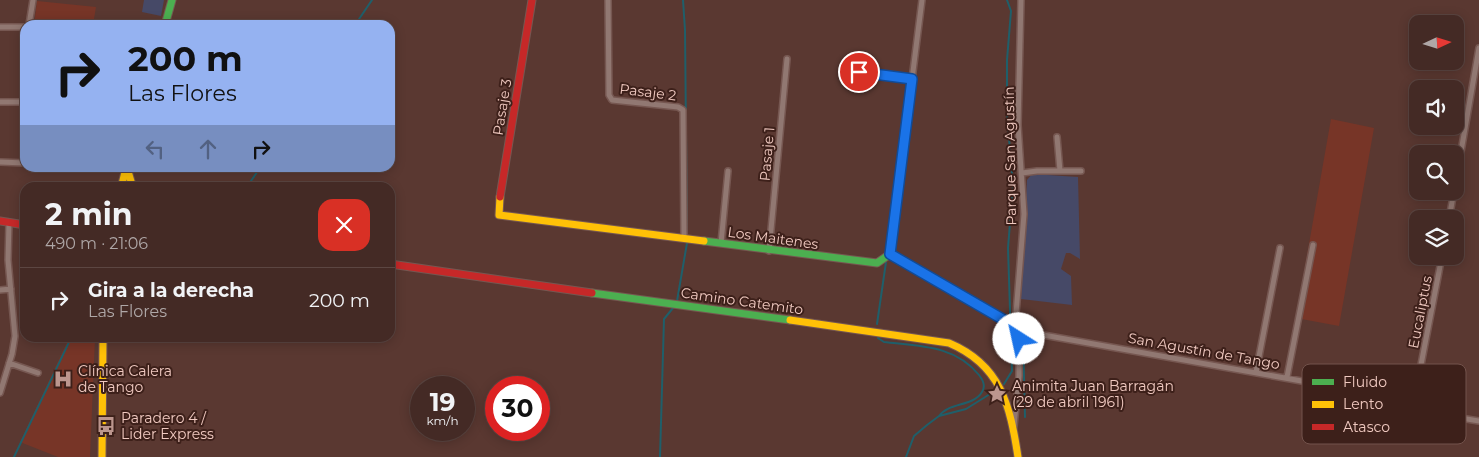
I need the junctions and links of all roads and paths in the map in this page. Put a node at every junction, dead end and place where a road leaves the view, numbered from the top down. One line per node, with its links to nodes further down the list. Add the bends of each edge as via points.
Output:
1 (33, 0): 7 (street)
2 (172, 0): 8 (main road)
3 (532, 0): 25 (main road, Pasaje 3, via 498,211)
4 (608, 0): 29 (street, Pasaje 2, via 609,95 612,100 683,110)
5 (922, 0): 14 (street)
6 (1021, 0): 24 (street, Parque San Agustín, via 1018,112)
7 (30, 20)
8 (166, 20)
9 (0, 27): 10 (street)
10 (20, 27)
11 (1479, 48): 18 (street)
12 (787, 58): 33 (street, Pasaje 1)
13 (856, 73): 14 (street, via 861,71)
14 (912, 79): 34 (street)
15 (0, 102): 16 (street)
16 (20, 102)
17 (1057, 136): 22 (street)
18 (1462, 145)
19 (0, 162): 20 (street)
20 (20, 163)
21 (728, 171): 30 (street)
22 (1060, 171): 23 (street); 24 (street)
23 (1081, 171)
24 (1022, 173): 39 (street, Parque San Agustín, via 1024,214)
25 (503, 216): 29 (main road, Los Maitenes)
26 (0, 221): 27 (main road)
27 (9, 223): 28 (main road); 37 (street)
28 (20, 225)
29 (684, 237): 30 (main road, Los Maitenes)
30 (721, 243): 33 (main road, Los Maitenes)
31 (1312, 245): 47 (street)
32 (1280, 248): 45 (street)
33 (769, 251): 34 (main road, Los Maitenes, via 878,264)
34 (890, 254): 39 (street)
35 (395, 265): 50 (main road, Camino Catemito, via 949,343 978,359)
36 (1440, 265): 42 (street, Eucaliptus)
37 (11, 289): 38 (street); 41 (street, via 15,336)
38 (0, 290)
39 (1015, 327): 45 (street, San Agustín de Tango, via 1032,333); 51 (street, Parque San Agustín)
40 (103, 342): 55 (main road)
41 (9, 363): 44 (street); 46 (street)
42 (1421, 364)
43 (0, 367): 44 (street)
44 (7, 370): 49 (street)
45 (1256, 372): 47 (street, San Agustín de Tango)
46 (38, 373)
47 (1287, 377): 48 (street, San Agustín de Tango)
48 (1302, 380)
49 (0, 392)
50 (1007, 400): 51 (street); 54 (main road, Camino Catemito)
51 (1018, 400): 54 (street, Parque San Agustín)
52 (1466, 419): 53 (street)
53 (1479, 421)
54 (1014, 426): 56 (main road, Camino Catemito)
55 (102, 457)
56 (1018, 457)

